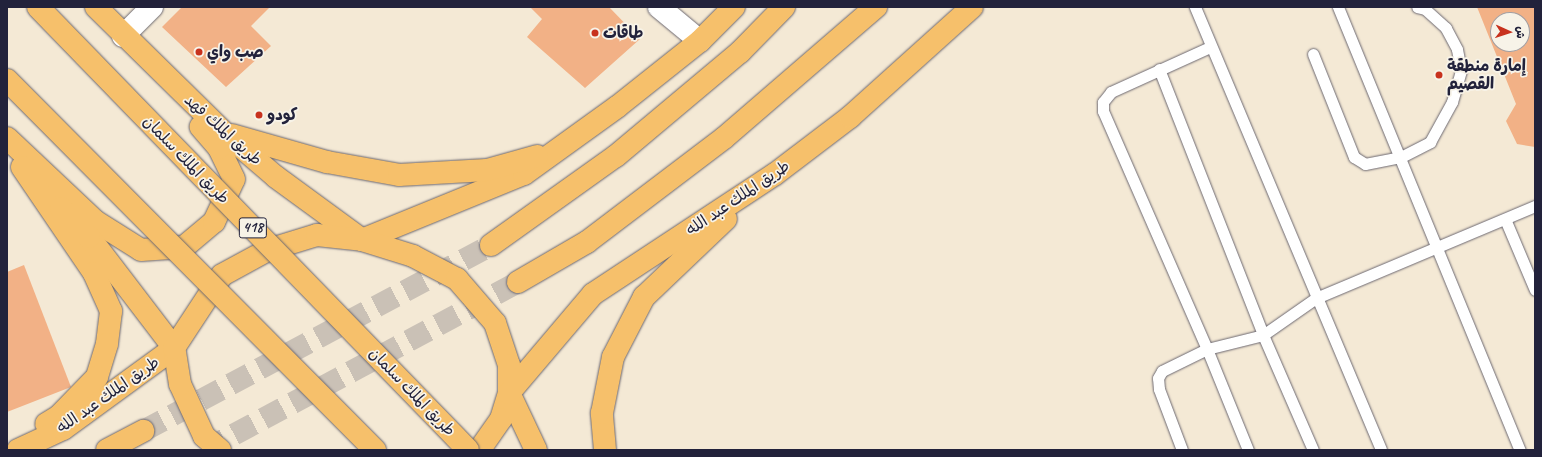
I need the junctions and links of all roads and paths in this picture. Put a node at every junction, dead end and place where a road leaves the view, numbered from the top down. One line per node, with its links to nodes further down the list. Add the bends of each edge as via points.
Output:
1 (38, 7): 43 (main road, طريق الملك سلمان / 418, bridge)
2 (152, 7): 12 (street)
3 (660, 7): 13 (street)
4 (734, 7): 13 (main road)
5 (784, 7): 28 (main road, via 740,52 616,156)
6 (876, 7): 30 (main road, via 724,138 587,242)
7 (972, 7): 24 (main road, طريق الملك عبد الله, via 850,118)
8 (1195, 7): 14 (lane)
9 (1338, 7): 22 (lane)
10 (1417, 7): 22 (lane, via 1425,9 1446,28 1458,48 1461,70 1452,102 1430,142)
11 (100, 11): 12 (main road, طريق الملك فهد); 19 (main road, via 219,148 234,179 214,222 184,247 141,250 95,221)
12 (124, 36): 18 (main road, طريق الملك فهد)
13 (700, 41): 21 (main road)
14 (1210, 47): 16 (lane); 32 (lane)
15 (1312, 54): 22 (lane, via 1354,158 1365,164)
16 (1159, 69): 33 (lane); 35 (lane, via 1111,92 1103,102 1103,111)
17 (7, 80): 42 (main road, bridge)
18 (221, 130): 21 (main road, via 250,142 327,162 399,175 487,170); 27 (main road, طريق الملك فهد, via 276,177)
19 (7, 138)
20 (7, 150): 23 (main road)
21 (557, 150): 27 (main road, via 524,174)
22 (1401, 158): 29 (lane)
23 (22, 167): 34 (main road, via 89,238); 38 (main road, via 94,273 111,310 107,344 97,377 59,416)
24 (775, 174): 36 (main road, طريق الملك عبد الله, via 593,294); 46 (main road, via 644,298 613,357 602,413)
25 (1535, 206): 26 (lane)
26 (1505, 219): 29 (lane); 31 (lane)
27 (362, 240): 34 (main road, via 317,235 268,250 222,275); 36 (main road, via 413,256 458,279 495,323 509,366)
28 (490, 245)
29 (1437, 247): 32 (lane); 51 (lane)
30 (518, 282)
31 (1535, 290)
32 (1316, 298): 33 (lane); 50 (lane)
33 (1264, 335): 35 (lane); 49 (lane)
34 (174, 348): 39 (main road, طريق الملك عبد الله, via 63,429); 41 (main road, via 180,384 204,436)
35 (1207, 349): 47 (lane, via 1162,371 1158,378 1159,389); 48 (lane)
36 (509, 393): 44 (main road, via 502,419); 45 (main road)
37 (143, 431): 40 (main road)
38 (8, 450)
39 (18, 450)
40 (107, 450)
41 (220, 450)
42 (375, 450)
43 (468, 450)
44 (478, 450)
45 (536, 450)
46 (605, 450)
47 (1182, 450)
48 (1248, 450)
49 (1313, 450)
50 (1381, 450)
51 (1520, 450)

